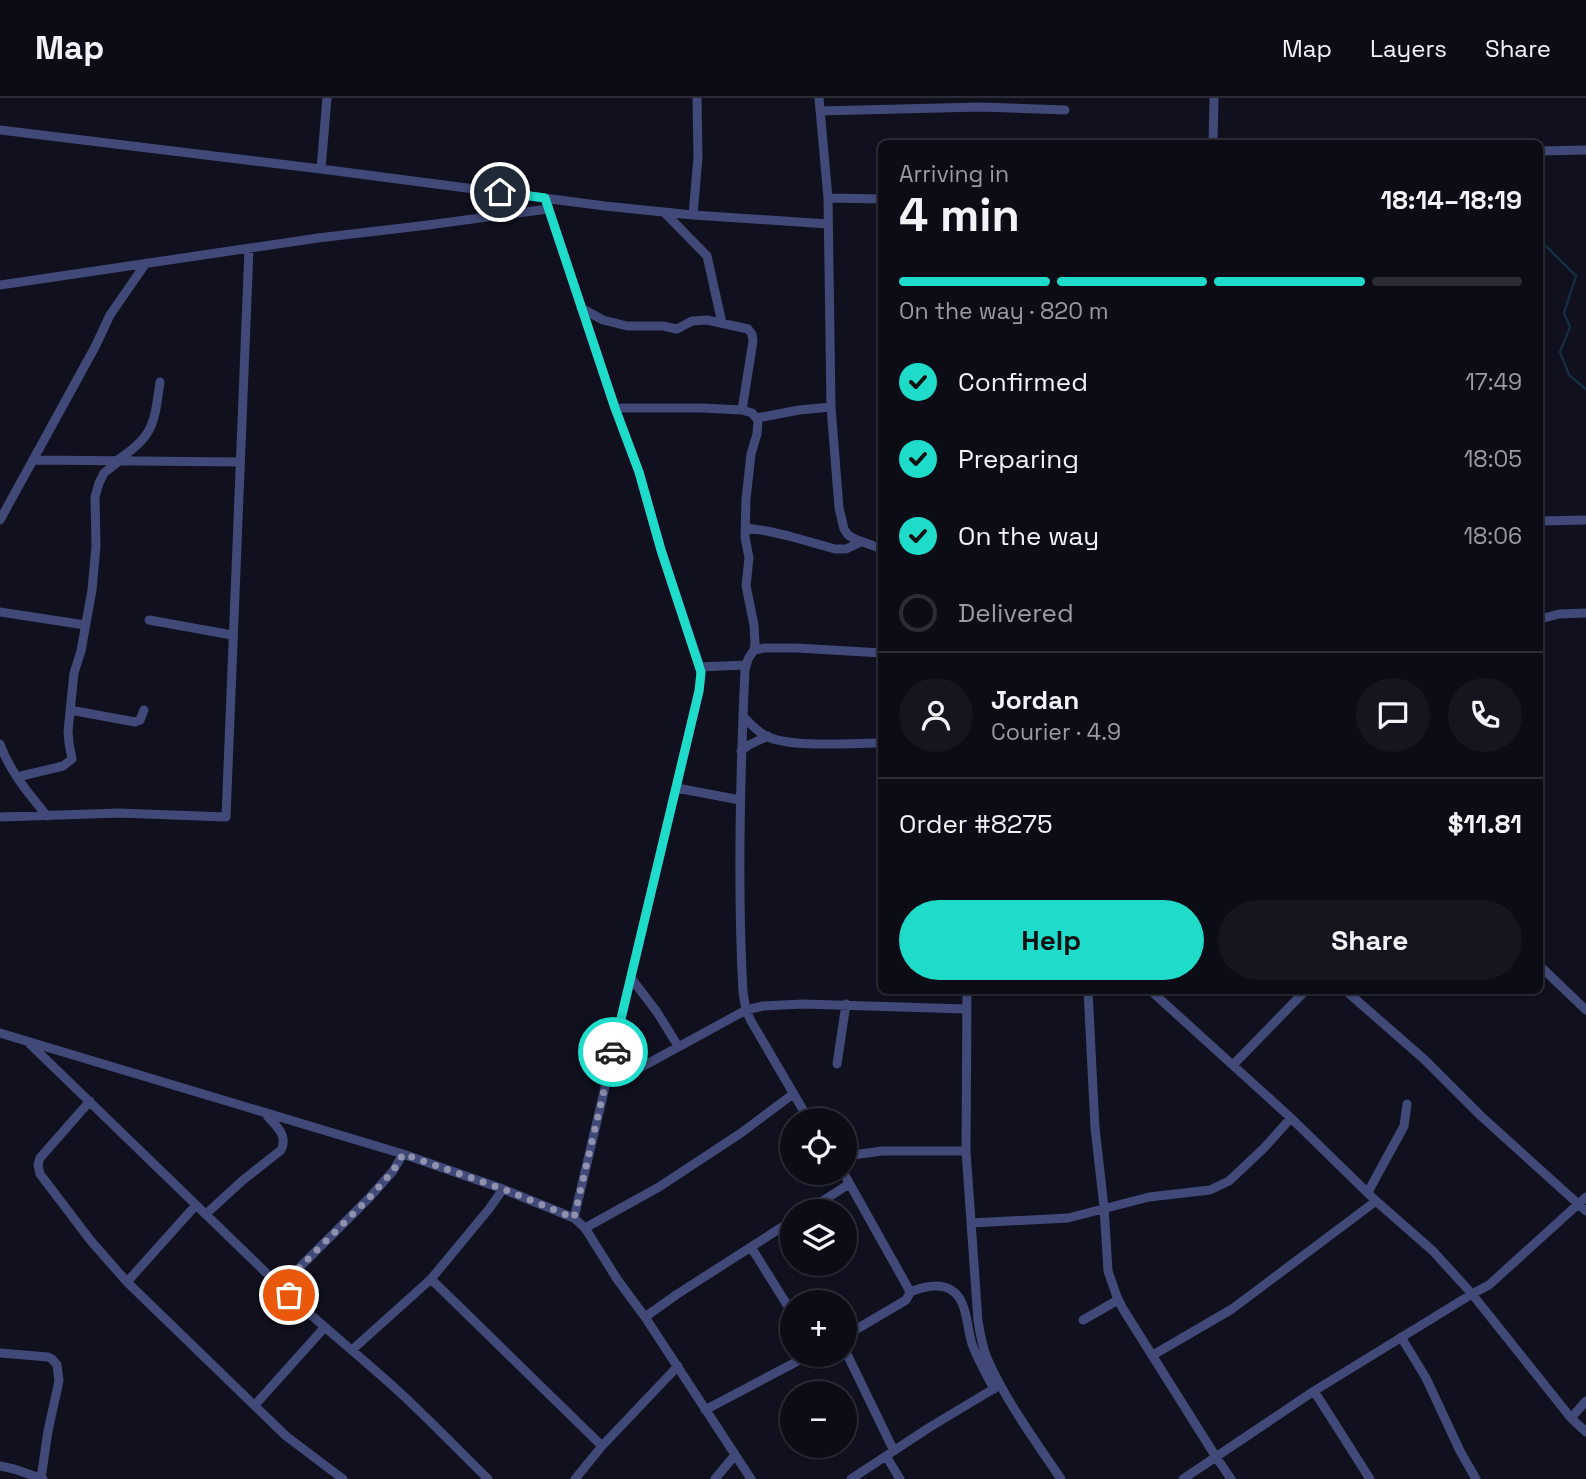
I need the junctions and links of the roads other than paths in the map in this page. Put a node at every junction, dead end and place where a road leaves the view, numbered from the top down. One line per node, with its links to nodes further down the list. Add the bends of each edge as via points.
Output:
1 (327, 98): 13 (street)
2 (697, 98): 19 (street, via 698,157)
3 (819, 98): 8 (street)
4 (1214, 98): 10 (street)
5 (910, 103): 6 (street); 8 (street)
6 (992, 103): 7 (street)
7 (1065, 110)
8 (820, 111): 15 (street)
9 (0, 130): 13 (street)
10 (1213, 140)
11 (1586, 150): 12 (street)
12 (1543, 151)
13 (321, 169): 14 (street)
14 (545, 198): 17 (street); 18 (street)
15 (828, 198): 16 (street); 20 (street)
16 (878, 199)
17 (548, 209): 21 (street); 24 (street)
18 (664, 212): 19 (street); 25 (street, via 706,256)
19 (692, 215): 20 (street)
20 (828, 224): 27 (street)
21 (249, 249): 22 (street); 33 (street)
22 (146, 263): 23 (street); 31 (street, via 110,315)
23 (0, 285)
24 (581, 308): 25 (street, via 627,326 677,329 696,320); 28 (street)
25 (722, 323): 29 (street, via 746,328 753,335)
26 (160, 382): 32 (street, via 148,433)
27 (831, 407): 30 (street); 38 (street, via 842,524 848,535)
28 (615, 408): 29 (street); 49 (street)
29 (742, 410): 30 (street)
30 (757, 418): 37 (street)
31 (34, 460): 32 (street); 34 (street)
32 (117, 461): 33 (street); 44 (street, via 104,473 95,497 95,562)
33 (240, 462): 45 (street)
34 (0, 520)
35 (1586, 520): 36 (street)
36 (1543, 521)
37 (746, 528): 38 (street, via 835,550); 46 (street)
38 (861, 542): 39 (street)
39 (878, 547)
40 (0, 612): 44 (street)
41 (1586, 613): 42 (street)
42 (1543, 618)
43 (149, 620): 45 (street)
44 (85, 625): 50 (street)
45 (232, 635): 60 (street, via 226,817)
46 (754, 650): 47 (street); 48 (street)
47 (878, 653)
48 (746, 665): 49 (street); 52 (street)
49 (700, 667): 58 (street)
50 (70, 710): 51 (street, via 135,722); 57 (street, via 72,760)
51 (144, 710)
52 (743, 716): 53 (street); 56 (street)
53 (768, 736): 54 (street, via 820,744); 56 (street)
54 (878, 743)
55 (0, 744): 57 (street)
56 (741, 751): 59 (street)
57 (17, 777): 60 (street)
58 (677, 788): 59 (street); 63 (street)
59 (740, 800): 71 (street)
60 (47, 816): 61 (street)
61 (0, 817)
62 (1543, 969): 72 (street)
63 (631, 978): 75 (street); 78 (street)
64 (967, 994): 70 (street)
65 (1088, 994): 96 (street)
66 (1154, 994): 77 (street)
67 (1302, 994): 77 (street)
68 (1350, 994): 94 (street)
69 (846, 1004): 70 (street); 71 (street); 76 (street)
70 (966, 1009): 85 (street)
71 (746, 1010): 75 (street); 79 (street)
72 (1586, 1010)
73 (0, 1033): 74 (street)
74 (29, 1042): 80 (street); 83 (street)
75 (678, 1046): 78 (street)
76 (837, 1064)
77 (1233, 1065): 84 (street)
78 (607, 1081): 98 (street)
79 (793, 1094): 82 (street); 100 (street, via 659,1187)
80 (90, 1101): 95 (street); 104 (street, via 40,1158 39,1171)
81 (1407, 1104): 91 (street, via 1404,1126)
82 (802, 1108)
83 (265, 1113): 86 (street); 97 (street, via 284,1137 281,1150)
84 (1291, 1118): 91 (street); 96 (street, via 1221,1186)
85 (966, 1151): 87 (street); 99 (street)
86 (403, 1154): 90 (street); 105 (street, via 369,1198)
87 (857, 1154)
88 (847, 1185): 92 (street)
89 (850, 1185): 106 (street)
90 (503, 1189): 98 (street); 103 (street)
91 (1368, 1192): 93 (street)
92 (826, 1199)
93 (1376, 1201): 108 (street, via 1433,1251); 117 (street, via 1232,1309)
94 (1584, 1204): 108 (street, via 1489,1285)
95 (196, 1205): 97 (street); 104 (street)
96 (1104, 1207): 99 (street, via 1068,1218); 109 (street, via 1108,1271)
97 (206, 1214): 105 (street)
98 (574, 1218): 100 (street)
99 (971, 1223): 121 (street, via 978,1321)
100 (585, 1228): 110 (street)
101 (780, 1228): 102 (street)
102 (751, 1247): 107 (street); 110 (street)
103 (431, 1279): 115 (street); 128 (street)
104 (127, 1282): 124 (street)
105 (281, 1286): 112 (street)
106 (910, 1292): 113 (street, via 906,1300); 121 (street, via 925,1287 951,1289 965,1310 972,1343)
107 (780, 1294)
108 (1472, 1294): 114 (street); 126 (street)
109 (1118, 1300): 111 (street); 117 (street)
110 (645, 1317): 118 (street)
111 (1083, 1320)
112 (324, 1328): 115 (street); 124 (street)
113 (857, 1329)
114 (1401, 1337): 122 (street); 145 (street)
115 (352, 1350): 135 (street)
116 (0, 1353): 133 (street, via 48,1357 58,1368)
117 (1153, 1355): 131 (street)
118 (678, 1366): 125 (street); 128 (street)
119 (786, 1367): 125 (street)
120 (852, 1367): 129 (street)
121 (997, 1387): 129 (street); 141 (street)
122 (1314, 1391): 131 (street); 144 (street)
123 (1586, 1401): 126 (street)
124 (255, 1405): 134 (street, via 286,1436)
125 (705, 1410): 130 (street)
126 (1571, 1418): 127 (street)
127 (1586, 1432)
128 (602, 1446): 136 (street)
129 (890, 1453): 139 (street); 140 (street)
130 (736, 1455): 137 (street); 138 (street)
131 (1216, 1457): 142 (street); 143 (street)
132 (0, 1466): 133 (street)
133 (42, 1478)
134 (343, 1479)
135 (488, 1479)
136 (575, 1479)
137 (715, 1479)
138 (751, 1479)
139 (850, 1479)
140 (900, 1479)
141 (1061, 1479)
142 (1183, 1479)
143 (1231, 1479)
144 (1370, 1479)
145 (1476, 1479)

